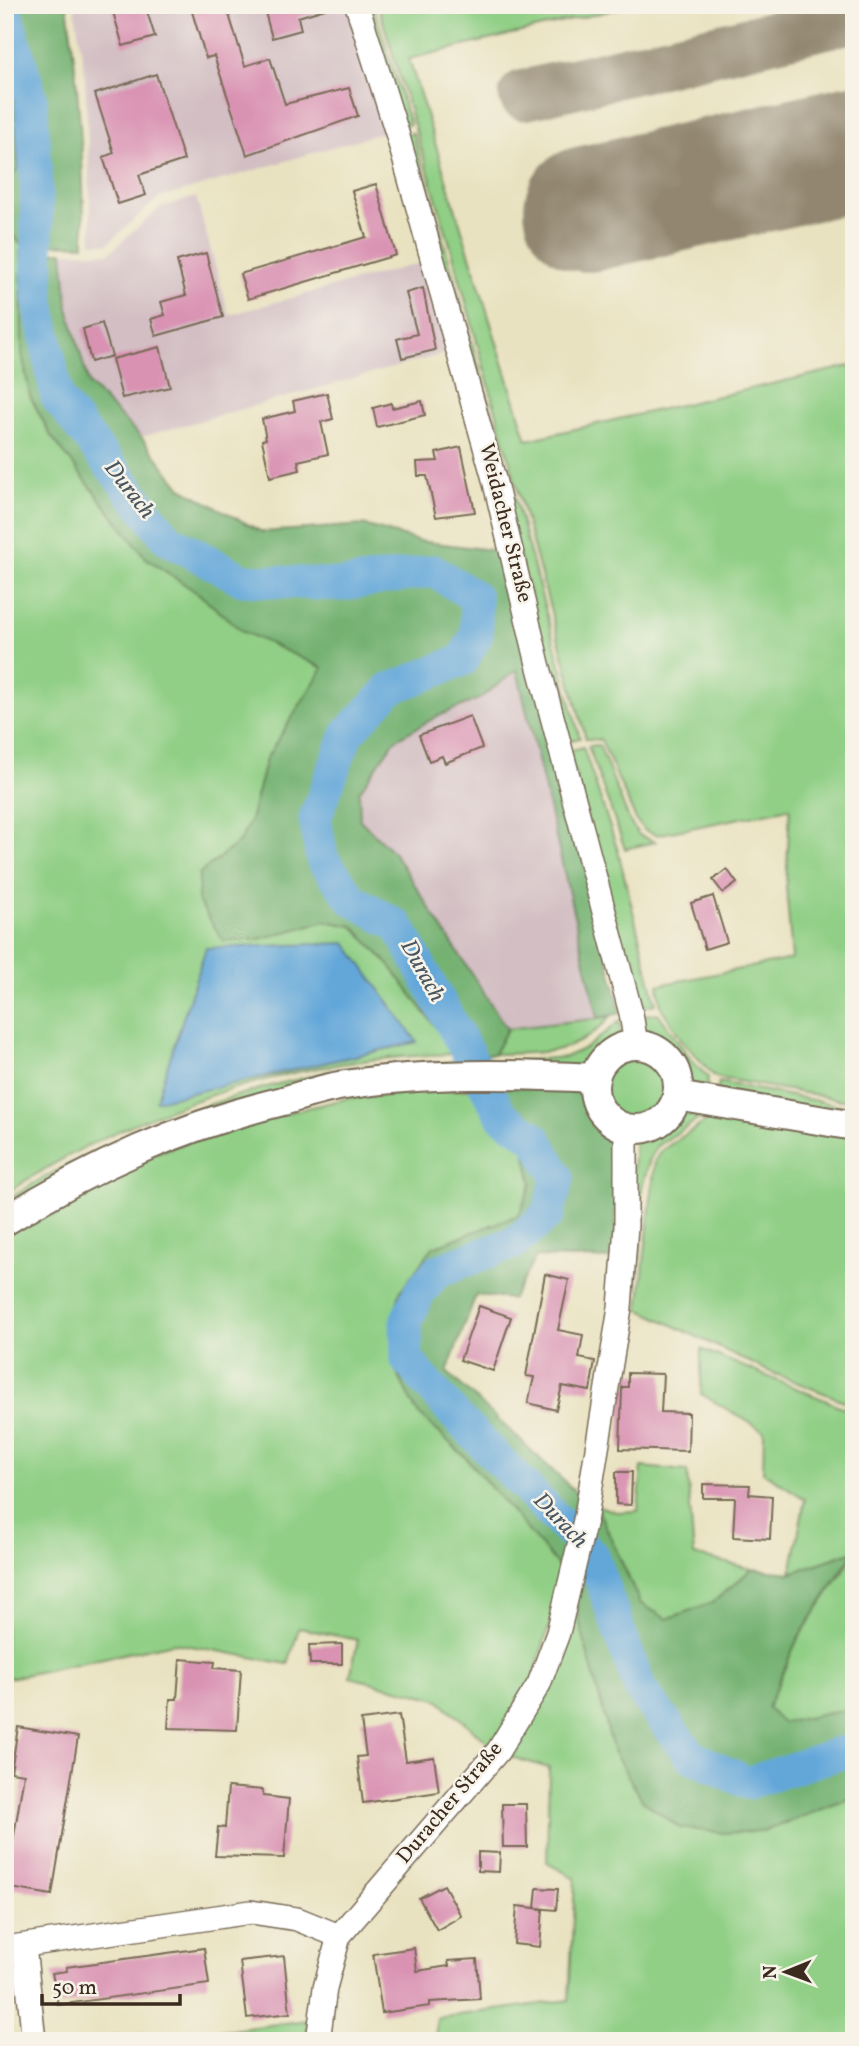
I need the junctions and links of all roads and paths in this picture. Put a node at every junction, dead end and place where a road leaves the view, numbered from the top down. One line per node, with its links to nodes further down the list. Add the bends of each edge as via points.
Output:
1 (356, 5): 2 (street, Weidacher Straße, via 413,186 494,479 631,1013)
2 (635, 1045): 3 (street, via 609,1055); 4 (street, via 669,1060 678,1083)
3 (595, 1078): 6 (street, via 598,1104 614,1123); 7 (street, via 519,1074 344,1085 224,1115 136,1148)
4 (677, 1096): 5 (street); 6 (street, via 673,1108 653,1126)
5 (854, 1126)
6 (626, 1128): 8 (street, Duracher Straße, via 620,1308 586,1516 567,1602 539,1684 498,1751)
7 (5, 1221)
8 (339, 1936): 9 (street, via 297,1919 251,1912); 11 (street, Duracher Straße, via 325,1988)
9 (15, 1947): 10 (street)
10 (34, 2041)
11 (318, 2041)

